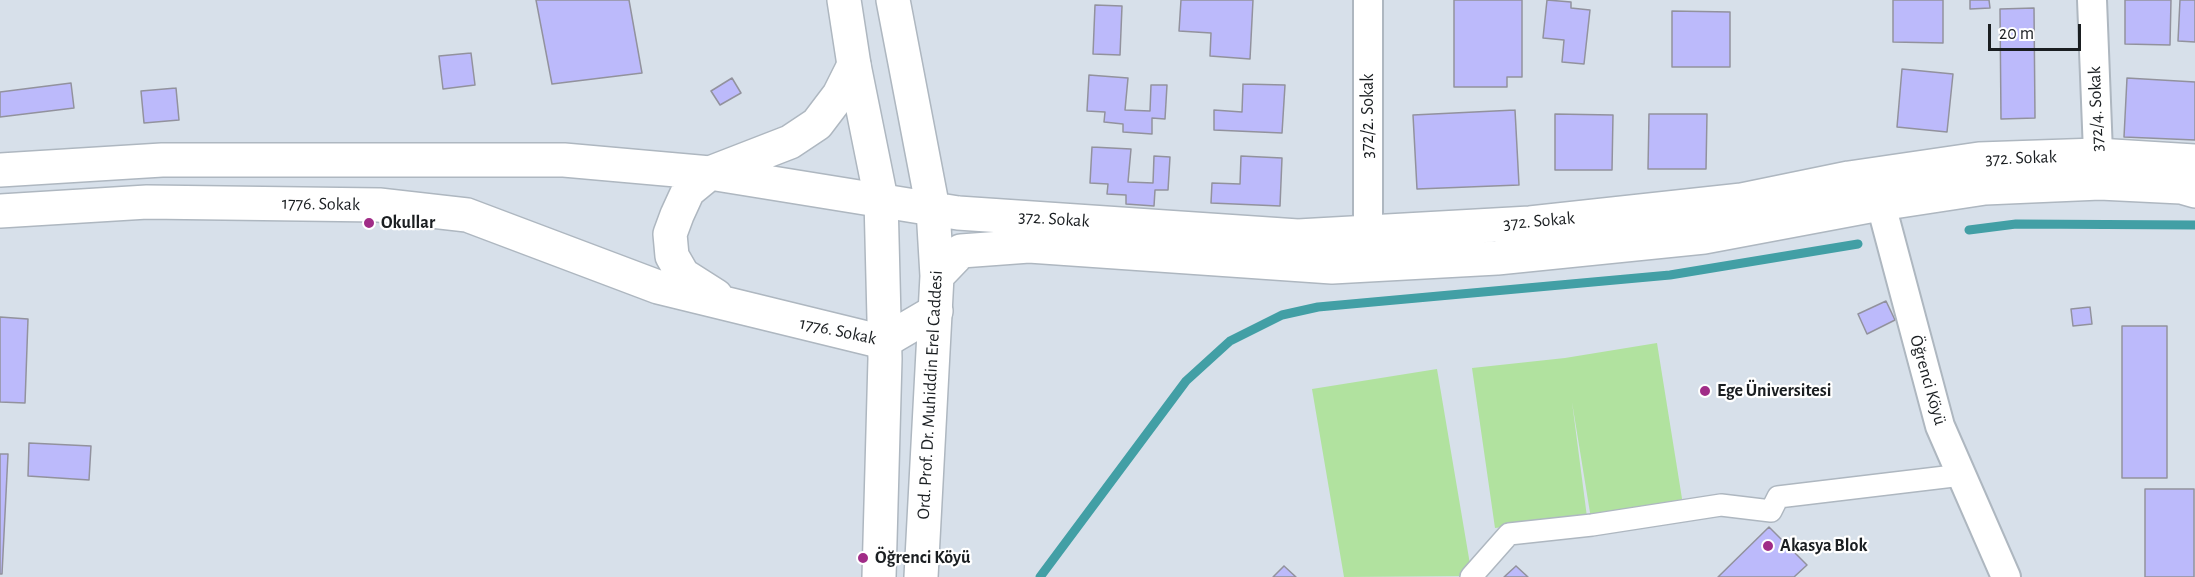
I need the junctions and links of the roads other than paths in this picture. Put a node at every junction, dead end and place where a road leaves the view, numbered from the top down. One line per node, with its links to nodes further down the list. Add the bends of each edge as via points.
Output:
1 (844, 0): 5 (main road)
2 (893, 0): 14 (main road, Ord. Prof. Dr. Muhiddin Erel Caddesi)
3 (1368, 0): 15 (street, 372/2. Sokak)
4 (2092, 0): 7 (street, 372/4. Sokak)
5 (854, 65): 9 (main road, 1776. Sokak, via 839,95 817,124 790,142); 12 (main road)
6 (2195, 160): 7 (main road, 372. Sokak)
7 (2099, 169): 10 (main road, 372. Sokak, via 1985,188); 11 (main road, 372. Sokak)
8 (0, 170): 9 (main road, 1776. Sokak, via 162,160 553,160)
9 (710, 173): 12 (main road, 1776. Sokak); 18 (main road, 1776. Sokak, via 688,190 670,234 672,256 683,275)
10 (1877, 189): 15 (main road, 372. Sokak, via 1530,223); 16 (main road, 372. Sokak, via 1704,237 1497,258 1332,267 1029,246); 21 (street, Öğrenci Köyü, via 1940,426)
11 (2195, 191)
12 (881, 200): 14 (main road, 372. Sokak); 20 (main road)
13 (0, 211): 18 (main road, 1776. Sokak, via 147,202 379,204 467,215 658,287)
14 (946, 211): 15 (main road, 372. Sokak, via 1298,236); 16 (street); 17 (main road, Ord. Prof. Dr. Muhiddin Erel Caddesi)
15 (1368, 232)
16 (961, 251): 17 (main road)
17 (937, 276): 19 (main road, Ord. Prof. Dr. Muhiddin Erel Caddesi)
18 (733, 307): 20 (main road, 1776. Sokak)
19 (936, 310): 20 (main road, 1776. Sokak); 23 (main road, Ord. Prof. Dr. Muhiddin Erel Caddesi)
20 (883, 342): 22 (main road)
21 (1962, 475): 24 (street, via 1778,497 1771,511 1720,505 1509,534); 25 (street, Öğrenci Köyü)
22 (879, 577)
23 (921, 577)
24 (1471, 577)
25 (2006, 577)

